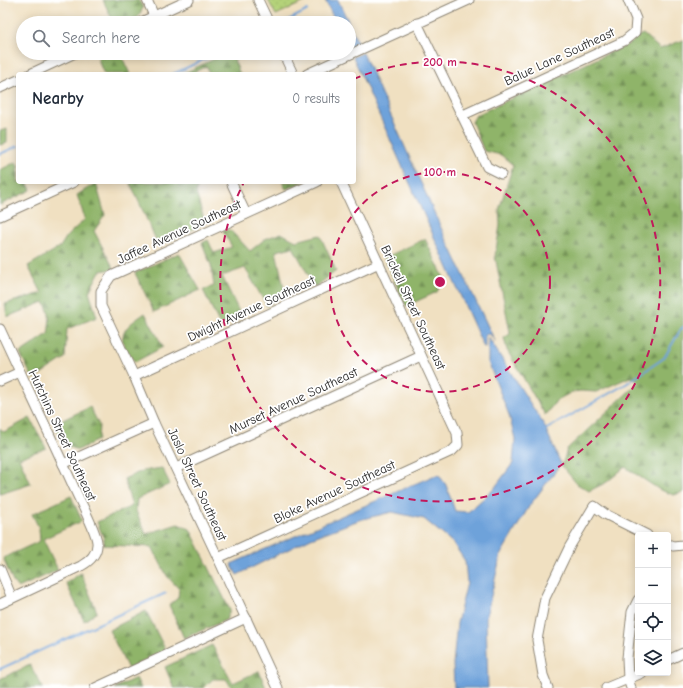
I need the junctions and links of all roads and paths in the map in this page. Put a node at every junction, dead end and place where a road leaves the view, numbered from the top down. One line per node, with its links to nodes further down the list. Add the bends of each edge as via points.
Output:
1 (147, 0): 6 (street)
2 (189, 0): 6 (street)
3 (258, 0): 7 (street)
4 (469, 0): 8 (street)
5 (628, 0): 18 (street, Balue Lane Southeast, via 636,19 635,32 624,41)
6 (154, 16)
7 (266, 16)
8 (418, 23): 9 (street); 18 (street)
9 (356, 51)
10 (60, 60): 13 (street)
11 (286, 60): 14 (street)
12 (337, 60): 15 (street)
13 (34, 72)
14 (292, 72)
15 (311, 72)
16 (16, 81): 17 (street)
17 (0, 88)
18 (462, 115): 19 (street, via 487,167)
19 (501, 174)
20 (70, 184): 25 (street)
21 (232, 184): 24 (street)
22 (313, 184): 24 (street, Jaffee Avenue Southeast)
23 (342, 184): 26 (street, Brickell Street Southeast)
24 (246, 214): 27 (street, Jaffee Avenue Southeast, via 111,276)
25 (0, 216)
26 (379, 263): 29 (street, Brickell Street Southeast); 31 (street, Dwight Avenue Southeast)
27 (101, 291): 31 (street, Jaslo Street Southeast, via 100,306)
28 (0, 329): 30 (street, Hutchins Street Southeast)
29 (421, 356): 34 (street, Brickell Street Southeast, via 457,433); 36 (street, Murset Avenue Southeast)
30 (20, 372): 32 (street); 35 (street, Hutchins Street Southeast)
31 (134, 376): 33 (street, Jaslo Street Southeast)
32 (0, 381)
33 (154, 423): 35 (street); 36 (street, Jaslo Street Southeast)
34 (458, 445): 40 (street, Bloke Avenue Southeast, via 452,451)
35 (63, 464): 42 (street, Hutchins Street Southeast, via 93,530 97,542 95,553 90,561 82,566)
36 (176, 468): 40 (street, Jaslo Street Southeast)
37 (641, 532): 52 (street, via 594,506 586,518 544,598 537,640)
38 (683, 545): 39 (street)
39 (671, 548)
40 (218, 558): 45 (street, Jaslo Street Southeast)
41 (0, 569): 42 (street)
42 (12, 598): 43 (street)
43 (0, 604)
44 (636, 604): 49 (street, via 632,612 627,658)
45 (246, 618): 50 (street); 51 (street, Jaslo Street Southeast)
46 (683, 653): 47 (street)
47 (671, 659)
48 (638, 676): 49 (street)
49 (629, 684): 53 (street)
50 (95, 688)
51 (278, 688)
52 (548, 688)
53 (606, 688)

